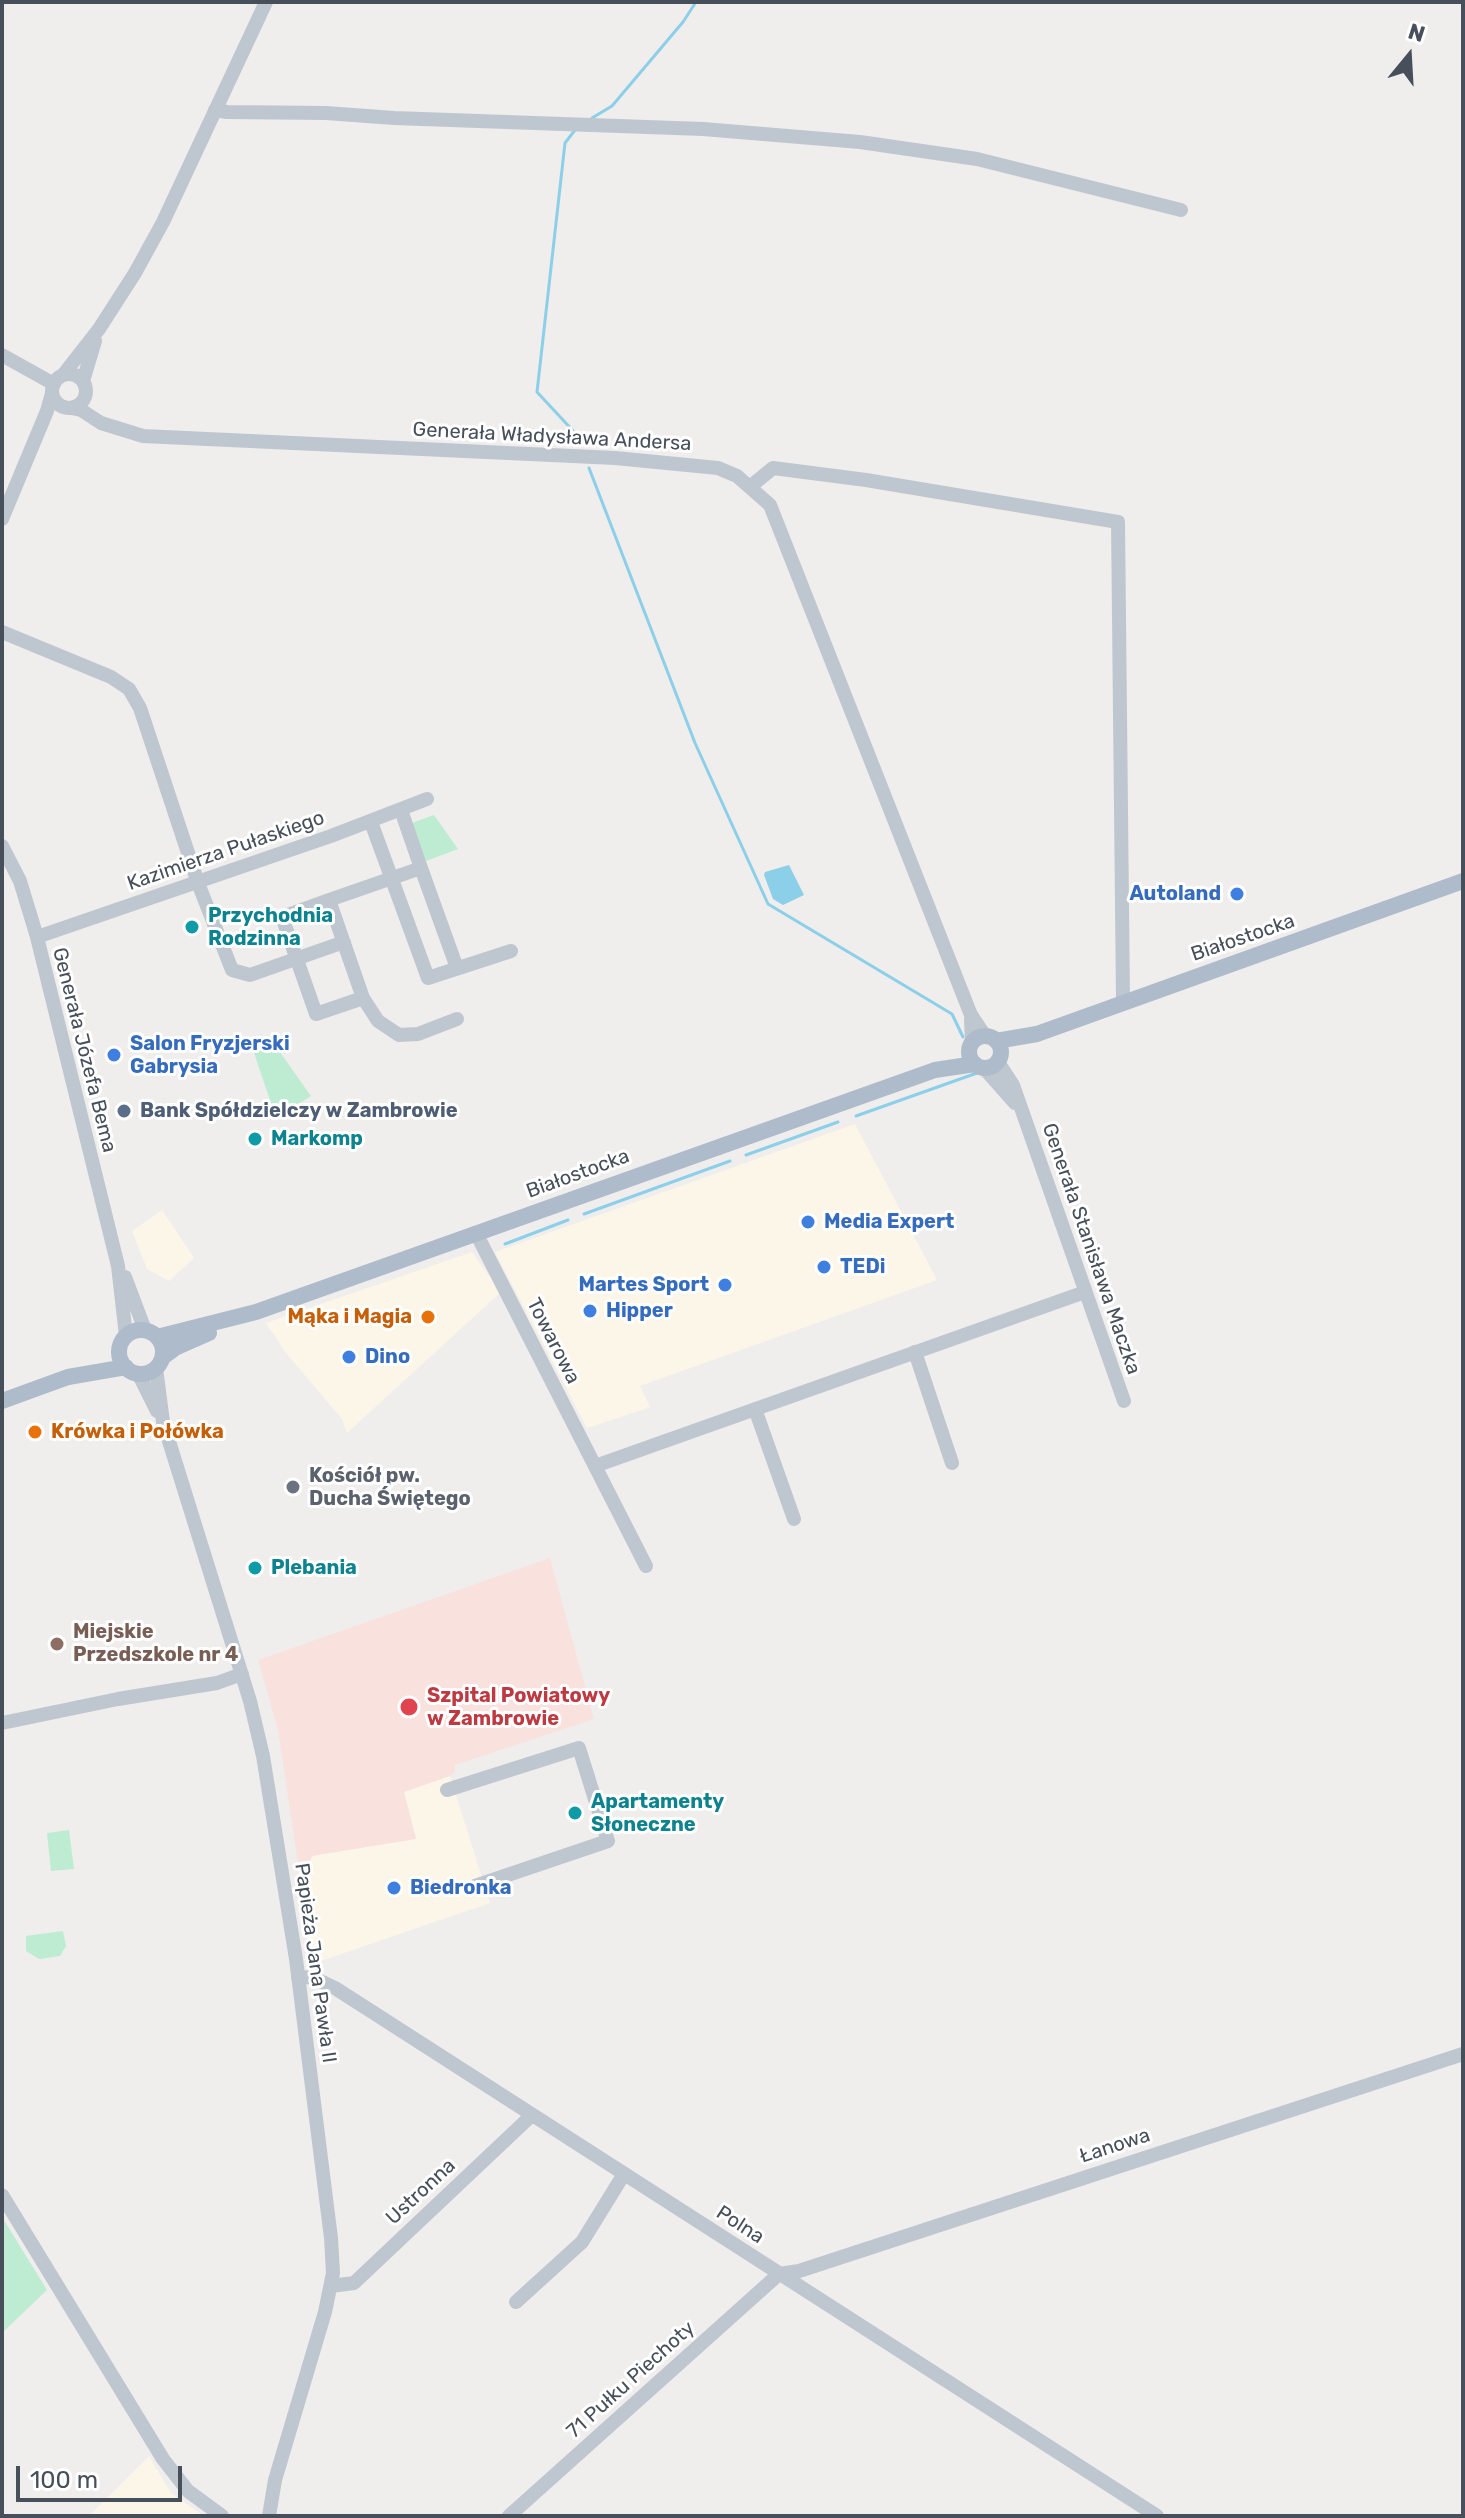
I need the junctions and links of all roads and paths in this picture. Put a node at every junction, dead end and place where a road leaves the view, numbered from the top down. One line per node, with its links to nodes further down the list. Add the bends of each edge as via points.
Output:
1 (266, 2): 2 (street)
2 (215, 110): 3 (street, via 703,129 860,142 977,159); 4 (street, via 163,222)
3 (1181, 210)
4 (99, 329): 6 (street); 7 (street)
5 (2, 355): 6 (street)
6 (56, 384): 7 (street, via 74,375); 8 (street, via 56,403); 10 (street)
7 (84, 388): 8 (street, via 82,403); 9 (street)
8 (69, 408): 9 (street, Generała Władysława Andersa); 10 (street)
9 (110, 426): 11 (street, Generała Władysława Andersa, via 143,436 685,464 718,468)
10 (31, 448): 12 (street)
11 (751, 486): 29 (street, via 773,468 1118,522); 31 (street, Generała Władysława Andersa, via 770,505)
12 (2, 519)
13 (2, 632): 21 (street, via 129,689)
14 (427, 799): 15 (street, Kazimierza Pułaskiego)
15 (401, 810): 16 (street, Kazimierza Pułaskiego); 18 (street)
16 (371, 822): 19 (street); 21 (street, Kazimierza Pułaskiego)
17 (2, 846): 23 (street, Generała Józefa Bema, via 20,881)
18 (421, 868): 19 (street); 27 (street)
19 (391, 878): 22 (street); 27 (street, via 428,978)
20 (1463, 881): 29 (main road, Białostocka)
21 (198, 883): 23 (street, Kazimierza Pułaskiego); 26 (street, via 232,970 250,975)
22 (329, 900): 24 (street); 26 (street, via 282,917)
23 (37, 937): 33 (street, Generała Józefa Bema)
24 (344, 942): 26 (street); 28 (street)
25 (511, 951): 27 (street)
26 (297, 958): 28 (street, via 316,1014)
27 (457, 968)
28 (363, 998): 30 (street, via 378,1021 399,1035 418,1034)
29 (1123, 1001): 31 (main road, Białostocka)
30 (457, 1019)
31 (985, 1052): 32 (main road, Białostocka); 34 (street, Generała Stanisława Maczka, via 1013,1085)
32 (476, 1233): 35 (main road, Białostocka); 47 (street, Towarowa)
33 (118, 1266): 36 (street, Generała Józefa Bema); 37 (street, Generała Józefa Bema, via 125,1313)
34 (1085, 1292): 38 (street); 43 (street, Generała Stanisława Maczka)
35 (235, 1319): 36 (main road, Białostocka); 39 (main road, Białostocka)
36 (151, 1333): 37 (main road, via 138,1330); 39 (main road, via 161,1343)
37 (122, 1342): 40 (main road, via 119,1355); 41 (main road)
38 (915, 1352): 44 (street); 46 (street)
39 (160, 1362): 40 (main road, via 151,1371); 45 (street, Papieża Jana Pawła II)
40 (132, 1370): 41 (main road); 45 (street, Papieża Jana Pawła II)
41 (68, 1377): 42 (main road)
42 (2, 1401)
43 (1124, 1401)
44 (755, 1409): 47 (street); 48 (street)
45 (163, 1422): 50 (street, Papieża Jana Pawła II)
46 (952, 1463)
47 (595, 1466): 49 (street, Towarowa)
48 (794, 1519)
49 (646, 1566)
50 (242, 1674): 51 (street); 54 (street, Papieża Jana Pawła II, via 266,1769)
51 (2, 1723)
52 (447, 1790): 53 (street, via 579,1748 608,1841)
53 (475, 1886)
54 (298, 1978): 56 (street, Polna, via 322,1980); 60 (street, Papieża Jana Pawła II, via 331,2238)
55 (1463, 2054): 59 (street, Łanowa)
56 (532, 2115): 57 (street, Polna); 60 (street, Ustronna, via 354,2283)
57 (624, 2174): 59 (street, Polna); 61 (street, via 582,2242)
58 (2, 2195): 62 (street, via 163,2459 188,2491)
59 (779, 2274): 64 (street, 71 Pułku Piechoty); 65 (street, Polna)
60 (331, 2286): 63 (street, Papieża Jana Pawła II)
61 (516, 2302)
62 (222, 2516)
63 (269, 2516)
64 (509, 2516)
65 (1157, 2516)

